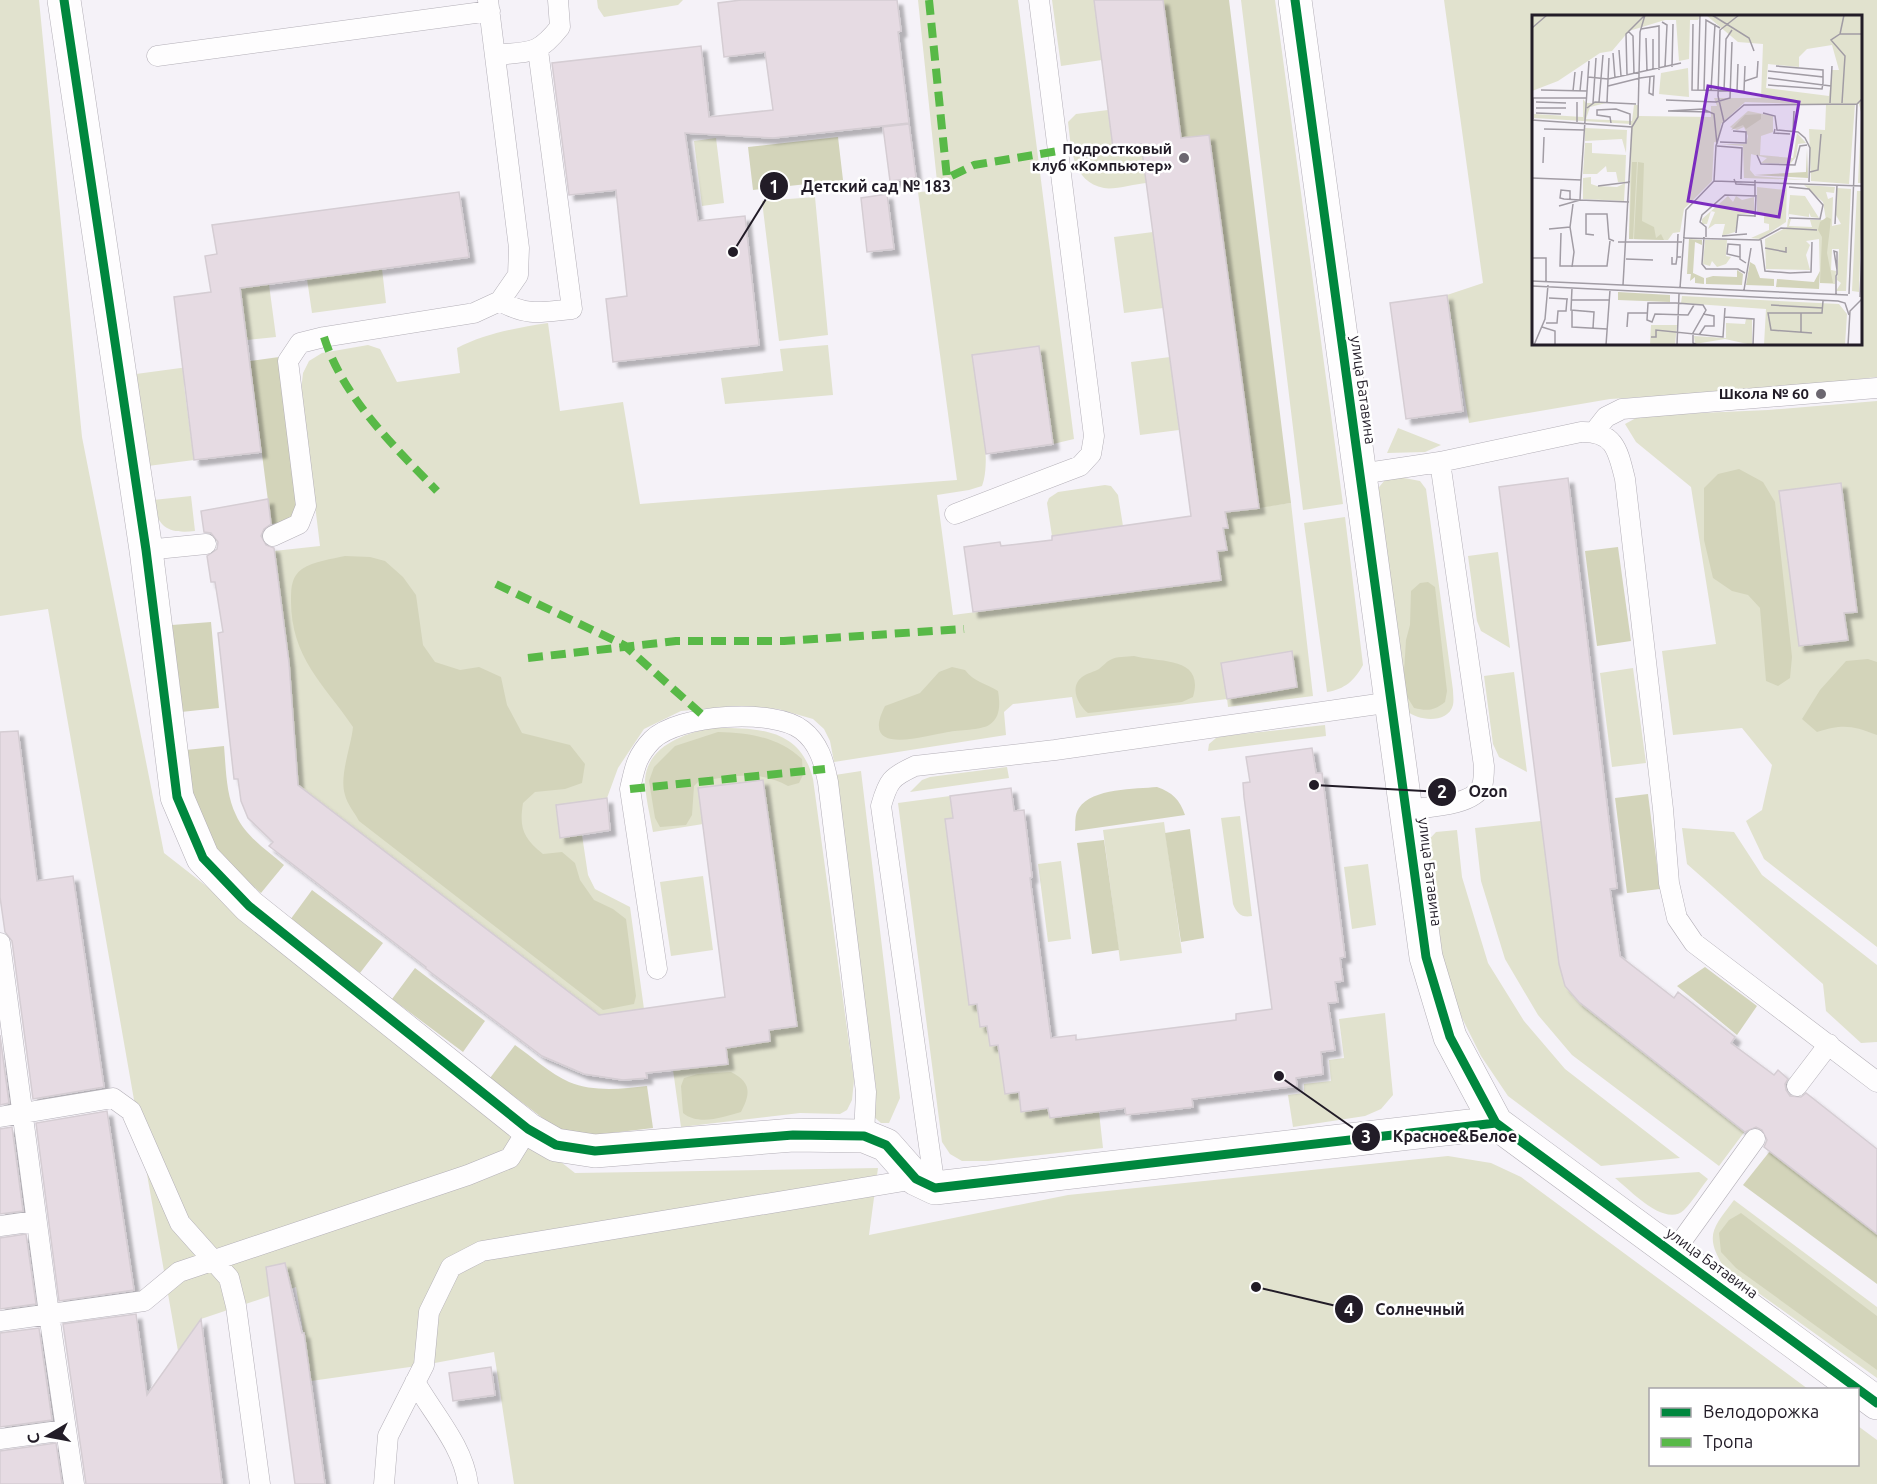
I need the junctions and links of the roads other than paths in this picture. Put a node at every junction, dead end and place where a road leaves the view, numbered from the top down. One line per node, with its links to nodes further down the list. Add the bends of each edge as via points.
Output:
1 (64, 0): 17 (street)
2 (558, 0): 6 (lane, via 560,27)
3 (1039, 0): 14 (lane, via 1094,436 1091,453 1080,466)
4 (1295, 0): 13 (street, улица Батавина)
5 (489, 6): 7 (lane); 8 (lane)
6 (538, 50): 7 (lane); 9 (lane, via 572,309 533,313)
7 (496, 55): 9 (lane, via 519,248 518,275)
8 (157, 56)
9 (500, 301): 15 (lane, via 456,317 300,343 288,362 306,506 299,524)
10 (1877, 388): 11 (lane, via 1622,409 1606,417)
11 (1595, 431): 12 (lane); 23 (lane, via 1617,450 1625,478 1669,883 1677,918 1694,943)
12 (1440, 462): 13 (lane); 19 (lane, via 1484,766 1482,785 1473,797)
13 (1360, 474): 18 (street, улица Батавина)
14 (955, 514)
15 (273, 536)
16 (206, 544): 17 (lane)
17 (146, 550): 29 (street, via 177,797 203,858 249,906)
18 (1392, 702): 19 (street, улица Батавина); 32 (lane, via 915,766 896,775 881,806)
19 (1407, 810): 28 (street, улица Батавина, via 1426,957 1450,1037)
20 (0, 943): 22 (lane)
21 (657, 969): 30 (lane, via 630,789 636,761 654,738 682,724 744,717 778,719 802,730 819,749 828,782 866,1092)
22 (5, 1009): 26 (lane)
23 (1829, 1044): 24 (lane); 25 (lane)
24 (1877, 1082)
25 (1797, 1086)
26 (23, 1114): 27 (lane); 33 (lane); 36 (lane, via 113,1098 131,1111 180,1223)
27 (0, 1117)
28 (1496, 1123): 32 (street); 35 (street, улица Батавина)
29 (528, 1129): 30 (street, via 556,1144 594,1151 793,1135); 36 (lane, via 510,1158)
30 (864, 1136): 32 (street, via 886,1145)
31 (1755, 1139): 35 (lane)
32 (925, 1184): 39 (lane, via 482,1251 451,1267 429,1312 424,1365)
33 (36, 1221): 34 (lane); 37 (lane)
34 (0, 1226)
35 (1673, 1253): 40 (street, улица Батавина)
36 (213, 1261): 37 (lane, via 179,1272 144,1300); 46 (lane, via 229,1278 236,1306)
37 (49, 1314): 38 (lane); 43 (lane)
38 (0, 1321)
39 (415, 1382): 47 (lane, via 388,1436); 48 (lane, via 453,1440)
40 (1857, 1388)
41 (1859, 1390): 42 (street, улица Батавина)
42 (1877, 1403)
43 (66, 1430): 44 (lane); 45 (lane)
44 (0, 1439)
45 (74, 1484)
46 (260, 1484)
47 (384, 1484)
48 (468, 1484)

